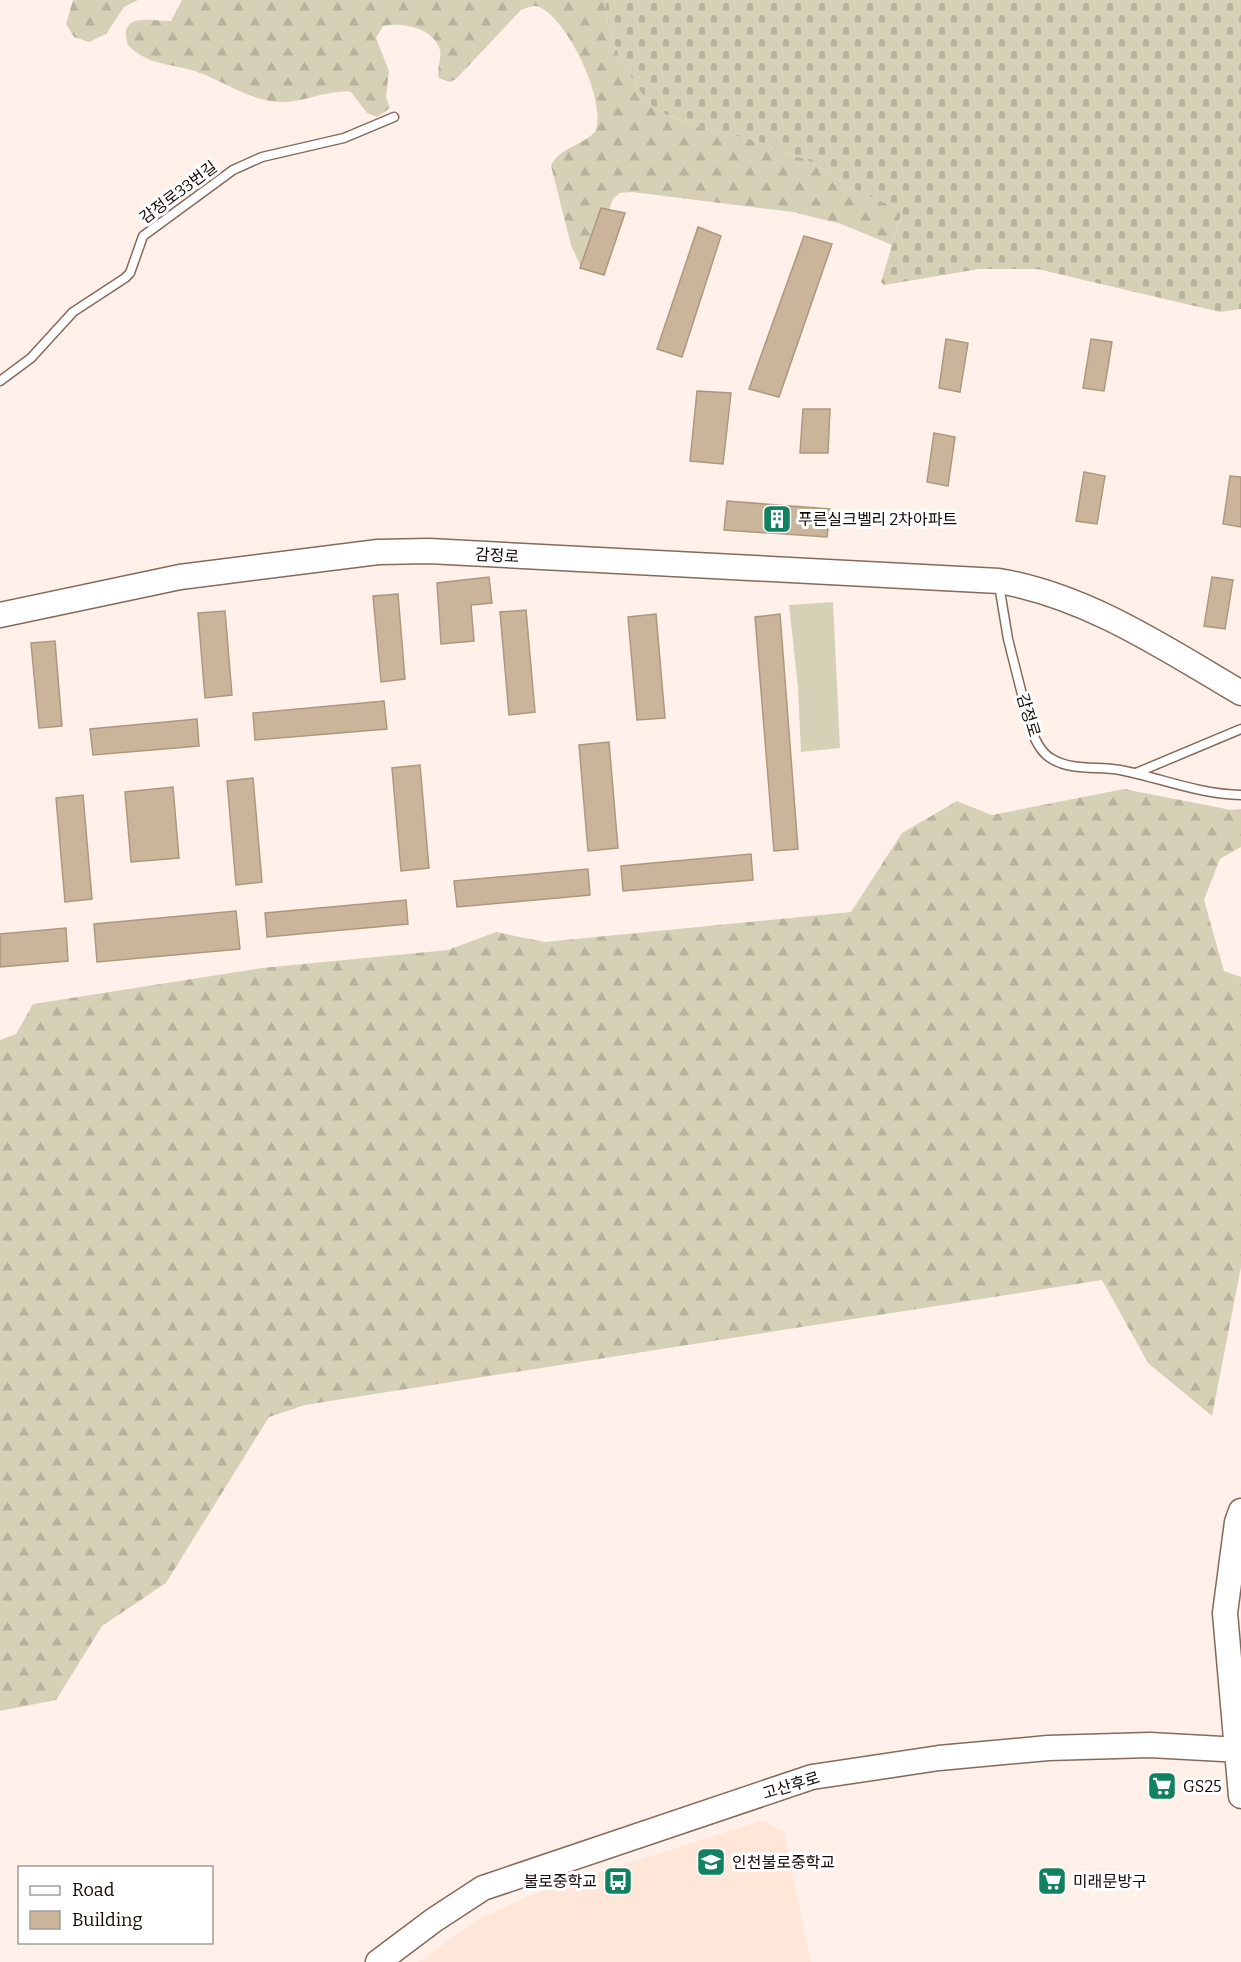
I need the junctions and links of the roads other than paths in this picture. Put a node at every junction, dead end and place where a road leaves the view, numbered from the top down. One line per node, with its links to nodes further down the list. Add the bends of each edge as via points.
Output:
1 (394, 117): 2 (lane, 감정로33번길, via 344,138 247,162 217,179 143,236 125,278 73,312 31,358)
2 (0, 381)
3 (999, 581): 4 (street, 감정로, via 387,551 180,577); 5 (street, 감정로, via 1031,586 1073,601 1171,651); 7 (lane, 감정로, via 1008,639 1036,743 1052,759 1066,765)
4 (0, 615)
5 (1241, 693)
6 (1241, 729): 7 (lane, 감정로)
7 (1136, 773): 8 (lane, 감정로, via 1198,791)
8 (1241, 795)
9 (1241, 1511): 10 (street, via 1225,1613)
10 (1238, 1750): 11 (street); 12 (street, 고산후로, via 1150,1745 1048,1748 939,1758 812,1777 483,1888)
11 (1241, 1796)
12 (378, 1962)

